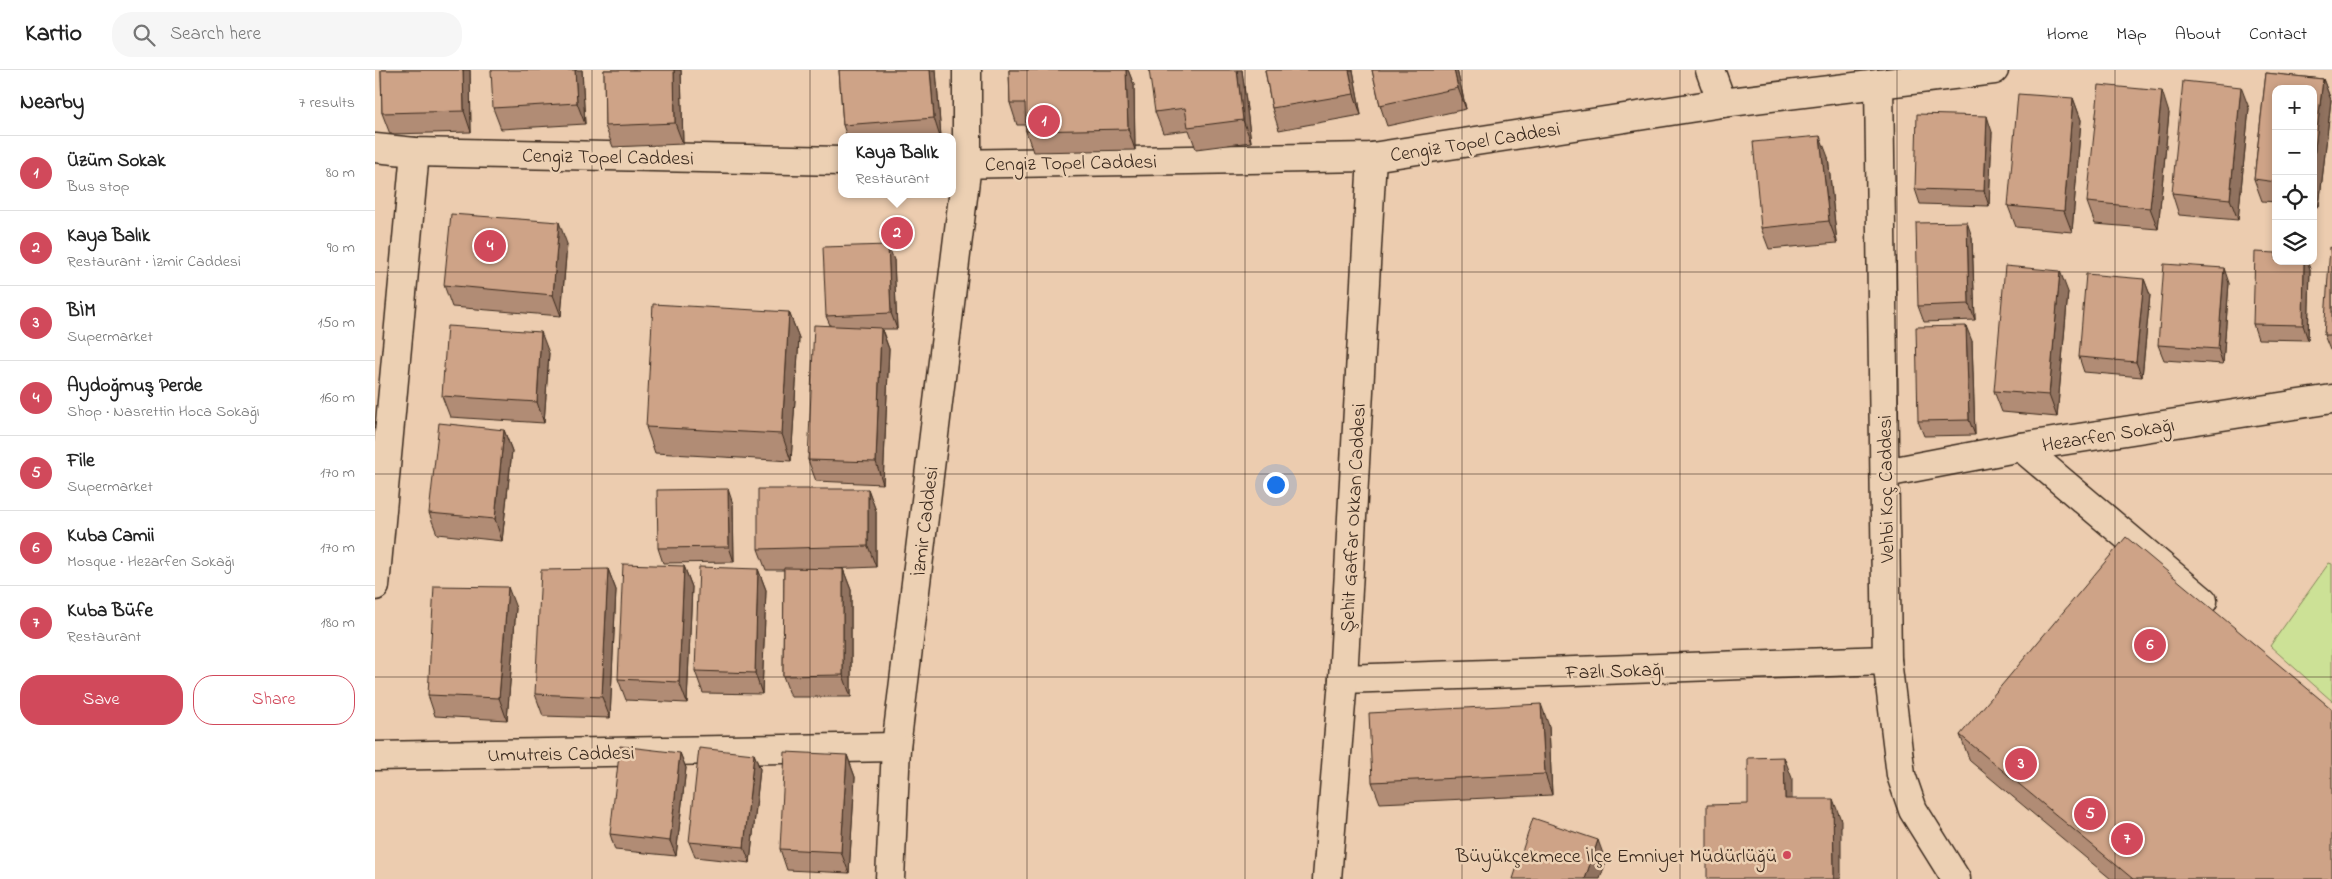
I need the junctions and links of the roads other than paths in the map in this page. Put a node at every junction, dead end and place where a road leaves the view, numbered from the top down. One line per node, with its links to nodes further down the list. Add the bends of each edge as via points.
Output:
1 (967, 70): 10 (street, İzmir Caddesi)
2 (1710, 70): 5 (street)
3 (1994, 70): 4 (street, Cengiz Topel Caddesi)
4 (1879, 84): 5 (street, Cengiz Topel Caddesi); 13 (street, Vehbi Koç Caddesi)
5 (1723, 103): 8 (street, Cengiz Topel Caddesi)
6 (375, 148): 7 (street, Cengiz Topel Caddesi)
7 (415, 152): 9 (street, Cengiz Topel Caddesi); 14 (street)
8 (1372, 156): 10 (street, Cengiz Topel Caddesi); 17 (street, Şehit Gaffar Okkan Caddesi)
9 (838, 161)
10 (960, 164): 18 (street, İzmir Caddesi)
11 (2332, 399): 12 (street, Hezarfen Sokağı)
12 (2021, 447): 13 (street, Hezarfen Sokağı); 15 (street)
13 (1885, 473): 16 (street, Vehbi Koç Caddesi)
14 (375, 586)
15 (2218, 614)
16 (1887, 660): 17 (street, Fazlı Sokağı); 22 (street, Vehbi Koç Caddesi, via 1901,775 1913,810)
17 (1343, 679): 21 (street, Şehit Gaffar Okkan Caddesi)
18 (897, 747): 19 (street, Umutreis Caddesi); 20 (street, İzmir Caddesi)
19 (375, 756)
20 (890, 879)
21 (1327, 879)
22 (1956, 879)

